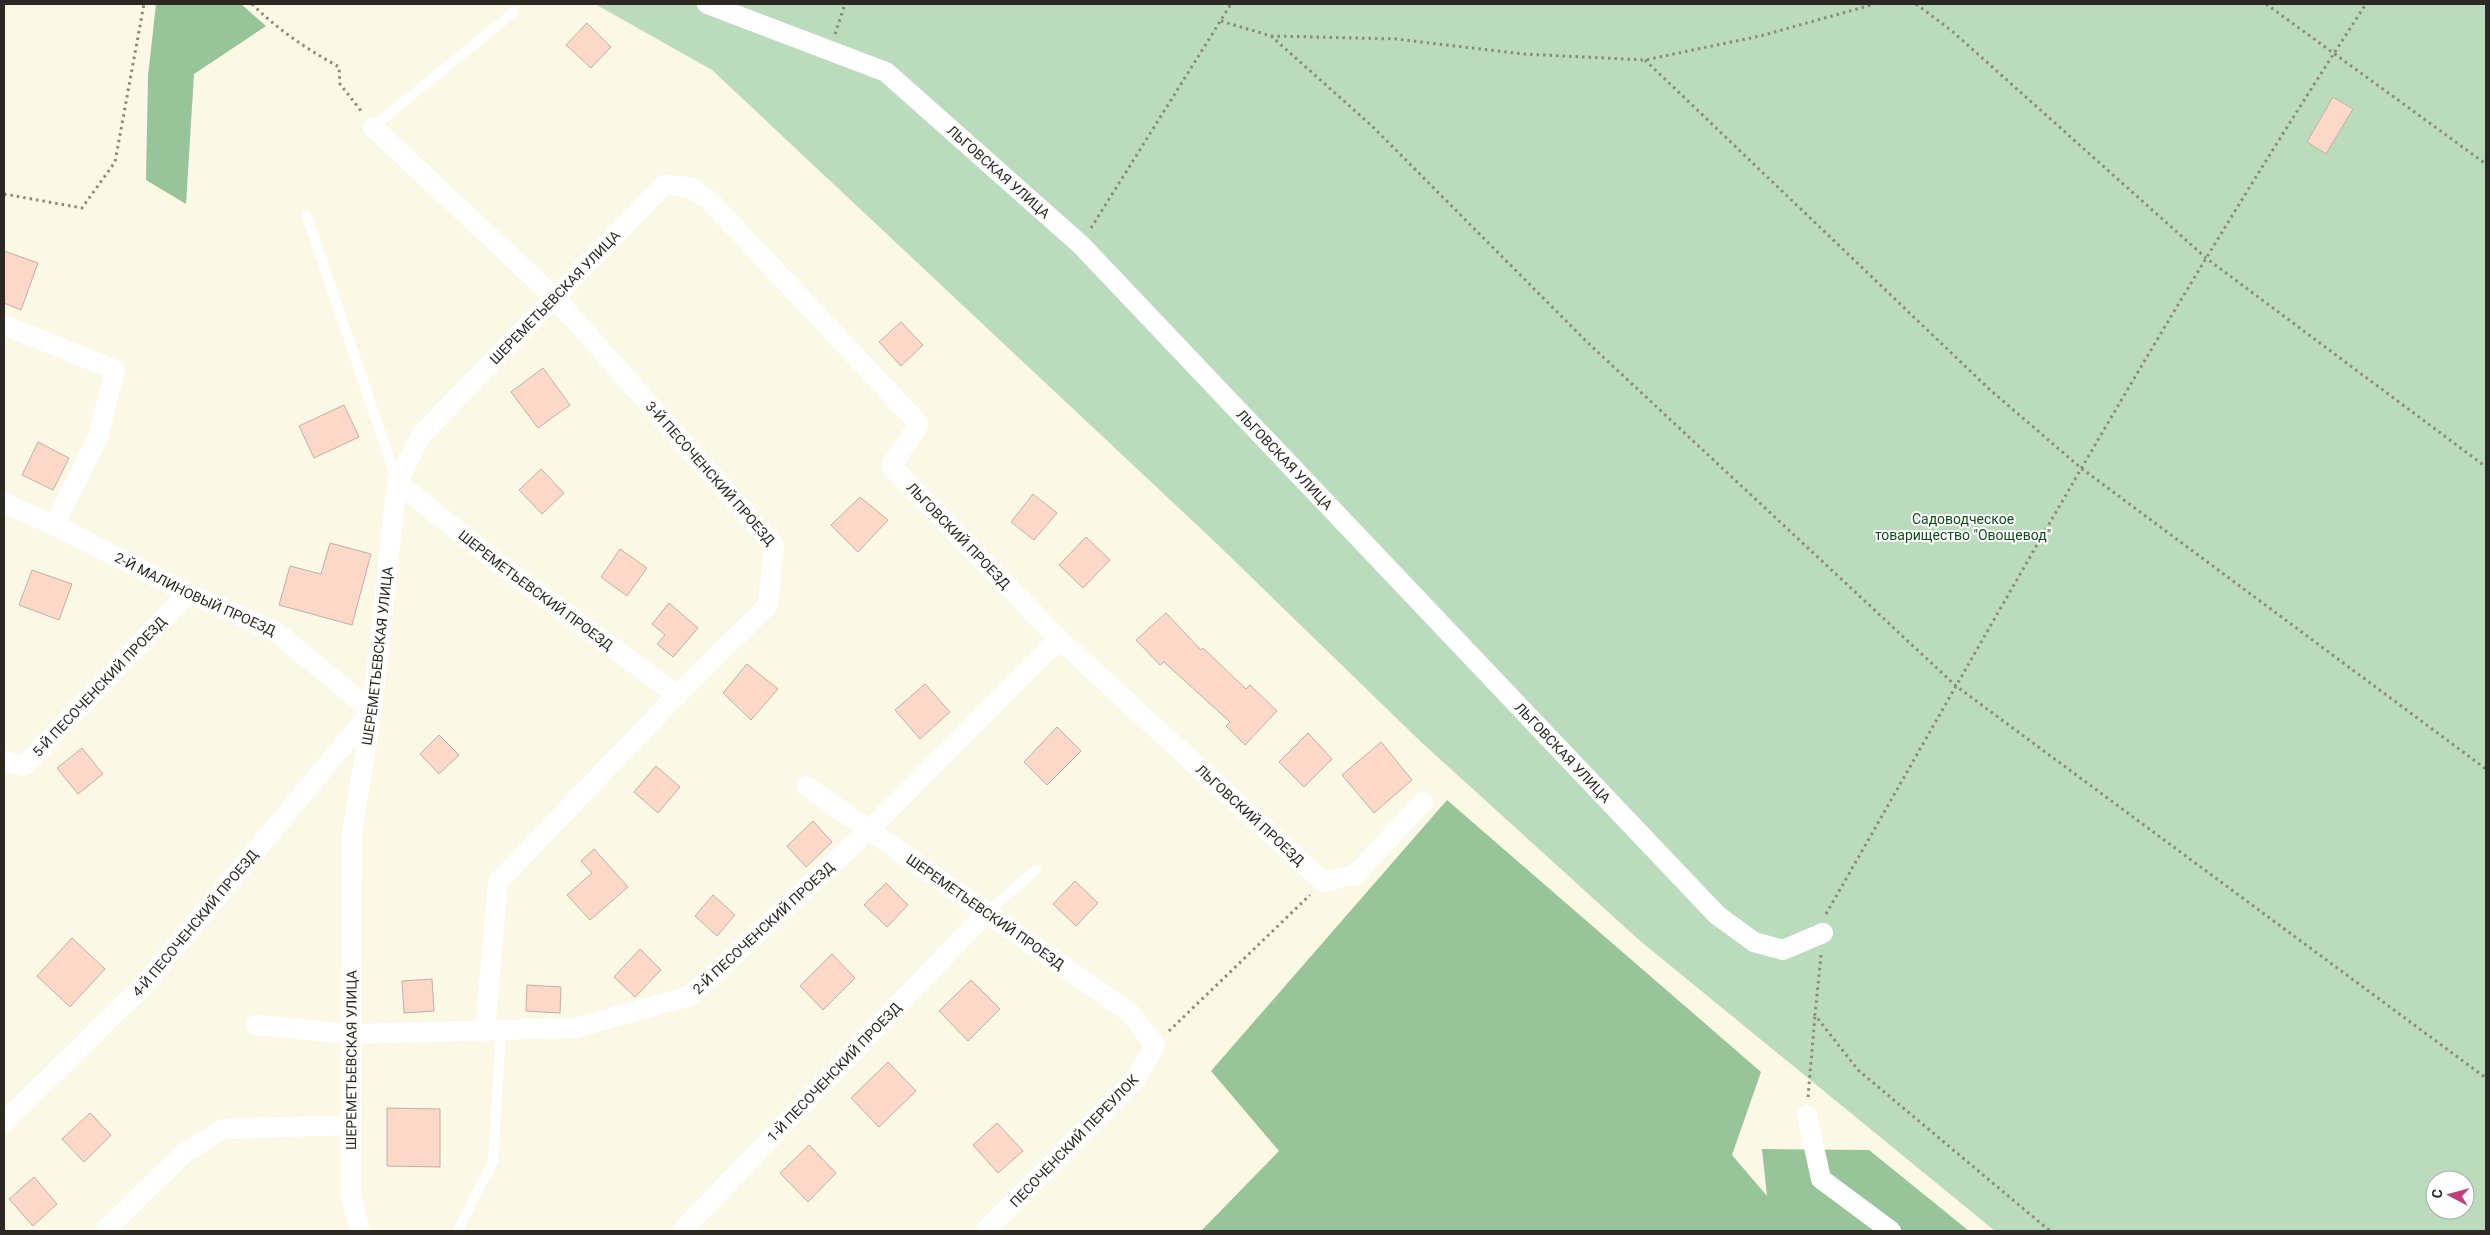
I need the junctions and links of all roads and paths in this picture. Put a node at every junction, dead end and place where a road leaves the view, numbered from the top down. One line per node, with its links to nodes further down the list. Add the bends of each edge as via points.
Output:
1 (144, 4): 19 (path, via 115,162 82,208)
2 (252, 4): 16 (path, via 274,26 339,67 340,84)
3 (707, 4): 13 (street, ЛЬГОВСКАЯ УЛИЦА)
4 (845, 4): 13 (path)
5 (1231, 4): 11 (path)
6 (1875, 4): 15 (path, via 1760,36)
7 (1916, 4): 22 (path, via 1952,31)
8 (2266, 4): 14 (path)
9 (2366, 4): 14 (path)
10 (514, 12): 16 (lane)
11 (1221, 20): 12 (path); 21 (path)
12 (1271, 36): 15 (path, via 1396,39 1523,54); 32 (path, via 1372,126 1588,342)
13 (830, 51): 21 (street, ЛЬГОВСКАЯ УЛИЦА, via 886,72)
14 (2333, 54): 17 (path); 22 (path)
15 (1644, 60): 26 (path, via 1988,388)
16 (372, 127): 23 (street, 3-Й ПЕСОЧЕНСКИЙ ПРОЕЗД)
17 (2486, 164)
18 (664, 185): 23 (street, ШЕРЕМЕТЬЕВСКАЯ УЛИЦА); 31 (street, ЛЬГОВСКИЙ ПРОЕЗД, via 690,187 709,200 919,424 891,466)
19 (4, 194)
20 (307, 216): 27 (lane)
21 (1081, 244): 43 (street, ЛЬГОВСКАЯ УЛИЦА, via 1717,915 1754,942 1783,950)
22 (2206, 258): 25 (path); 26 (path)
23 (555, 298): 27 (street, ШЕРЕМЕТЬЕВСКАЯ УЛИЦА, via 421,435); 33 (street, 3-Й ПЕСОЧЕНСКИЙ ПРОЕЗД, via 774,545 768,605)
24 (4, 325): 29 (street, via 115,370 98,437)
25 (2486, 467)
26 (2081, 468): 32 (path); 36 (path)
27 (397, 482): 33 (street, ШЕРЕМЕТЬЕВСКИЙ ПРОЕЗД, via 498,564); 34 (street, ШЕРЕМЕТЬЕВСКАЯ УЛИЦА)
28 (4, 503): 29 (street, 2-Й МАЛИНОВЫЙ ПРОЕЗД)
29 (54, 525): 30 (street, 2-Й МАЛИНОВЫЙ ПРОЕЗД)
30 (188, 593): 34 (street, 2-Й МАЛИНОВЫЙ ПРОЕЗД, via 276,632); 35 (street, 5-Й ПЕСОЧЕНСКИЙ ПРОЕЗД, via 24,766)
31 (1059, 639): 39 (street, 2-Й ПЕСОЧЕНСКИЙ ПРОЕЗД); 41 (street, ЛЬГОВСКИЙ ПРОЕЗД)
32 (1956, 686): 43 (path, via 1825,916); 49 (path)
33 (677, 695): 46 (street, 3-Й ПЕСОЧЕНСКИЙ ПРОЕЗД, via 498,882)
34 (372, 711): 47 (street, ШЕРЕМЕТЬЕВСКАЯ УЛИЦА, via 352,834); 51 (street, 4-Й ПЕСОЧЕНСКИЙ ПРОЕЗД, via 142,988)
35 (4, 761)
36 (2486, 769)
37 (806, 786): 39 (street, ШЕРЕМЕТЬЕВСКИЙ ПРОЕЗД)
38 (1424, 802): 41 (street, via 1355,875)
39 (869, 830): 42 (street, ШЕРЕМЕТЬЕВСКИЙ ПРОЕЗД); 46 (street, 2-Й ПЕСОЧЕНСКИЙ ПРОЕЗД, via 690,996 575,1028)
40 (1036, 870): 42 (lane)
41 (1323, 882): 48 (path)
42 (986, 913): 48 (street, ШЕРЕМЕТЬЕВСКИЙ ПРОЕЗД, via 1130,1013); 56 (street, 1-Й ПЕСОЧЕНСКИЙ ПРОЕЗД)
43 (1823, 933): 44 (path)
44 (1815, 1015): 50 (path); 59 (path, via 1858,1070)
45 (256, 1025): 47 (street)
46 (493, 1032): 47 (street, 2-Й ПЕСОЧЕНСКИЙ ПРОЕЗД); 55 (lane, via 493,1162)
47 (351, 1034): 52 (street, ШЕРЕМЕТЬЕВСКАЯ УЛИЦА)
48 (1155, 1045): 57 (street, ПЕСОЧЕНСКИЙ ПЕРЕУЛОК, via 1135,1080)
49 (2486, 1078)
50 (1807, 1115): 58 (street, via 1821,1179)
51 (4, 1122)
52 (351, 1125): 53 (street, via 223,1129 184,1153); 54 (street, ШЕРЕМЕТЬЕВСКАЯ УЛИЦА, via 351,1194)
53 (105, 1231)
54 (360, 1231)
55 (457, 1231)
56 (682, 1231)
57 (985, 1231)
58 (1891, 1231)
59 (2050, 1231)

